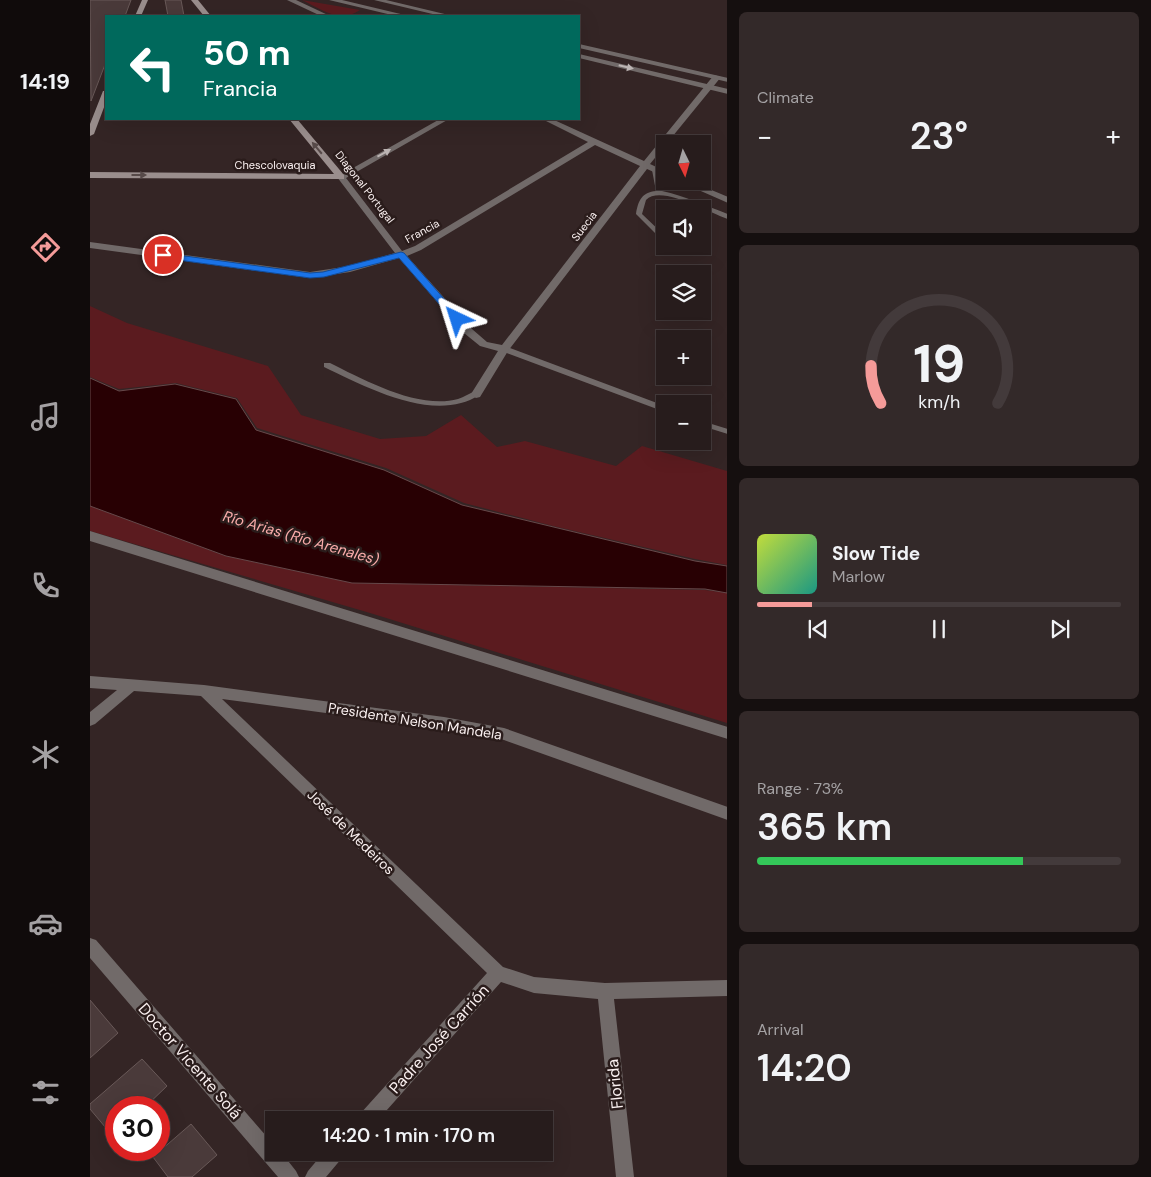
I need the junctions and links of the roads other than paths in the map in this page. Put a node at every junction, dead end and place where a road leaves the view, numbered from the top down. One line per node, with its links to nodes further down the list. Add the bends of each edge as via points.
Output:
1 (144, 0): 6 (main road)
2 (194, 0): 7 (main road)
3 (290, 0): 8 (street)
4 (332, 0): 9 (street)
5 (377, 0): 10 (street)
6 (138, 15)
7 (207, 15)
8 (324, 15)
9 (400, 15)
10 (444, 15)
11 (580, 46): 13 (street)
12 (580, 56): 15 (street, one-way to 15)
13 (717, 77): 14 (street); 15 (street, Suecia)
14 (727, 80)
15 (709, 87): 16 (street); 23 (street, Suecia)
16 (727, 92)
17 (104, 105): 21 (main road)
18 (294, 120): 26 (main road, Diagonal Portugal, one-way to 18)
19 (443, 120): 26 (street, Chescolovaquia, one-way to 19)
20 (548, 120): 22 (street)
21 (90, 134)
22 (595, 141): 23 (street); 33 (street, Francia, via 418,248)
23 (645, 165): 24 (street); 34 (street, Suecia)
24 (655, 170): 28 (lane)
25 (90, 175): 26 (main road, Chescolovaquia, one-way to 26)
26 (341, 177): 33 (street, Diagonal Portugal)
27 (702, 190): 29 (street)
28 (659, 191): 30 (lane); 31 (lane, via 646,196 639,214)
29 (727, 201)
30 (727, 217)
31 (656, 231)
32 (90, 245): 33 (street, Francia, via 310,275 324,275)
33 (401, 255): 34 (street, Diagonal Portugal, via 472,335 484,344)
34 (504, 349): 36 (street, Suecia); 37 (lane)
35 (327, 364): 36 (lane, via 403,397 452,403 466,401)
36 (476, 394)
37 (656, 406)
38 (711, 426): 39 (lane)
39 (727, 432)
40 (90, 536): 45 (street)
41 (90, 682): 42 (street, Presidente Nelson Mandela)
42 (132, 685): 43 (street, Presidente Nelson Mandela); 44 (street)
43 (204, 691): 46 (street, Presidente Nelson Mandela, via 504,734); 48 (street, José de Medeiros)
44 (90, 720)
45 (727, 733)
46 (727, 814)
47 (90, 946): 53 (street, Doctor Vicente Solá)
48 (498, 973): 50 (street, Padre José Carrión, via 534,985); 51 (street, Padre José Carrión)
49 (727, 988): 50 (street, Padre José Carrión)
50 (605, 991): 55 (street, Florida)
51 (374, 1111)
52 (328, 1161): 54 (street)
53 (290, 1177)
54 (314, 1177)
55 (625, 1177)

